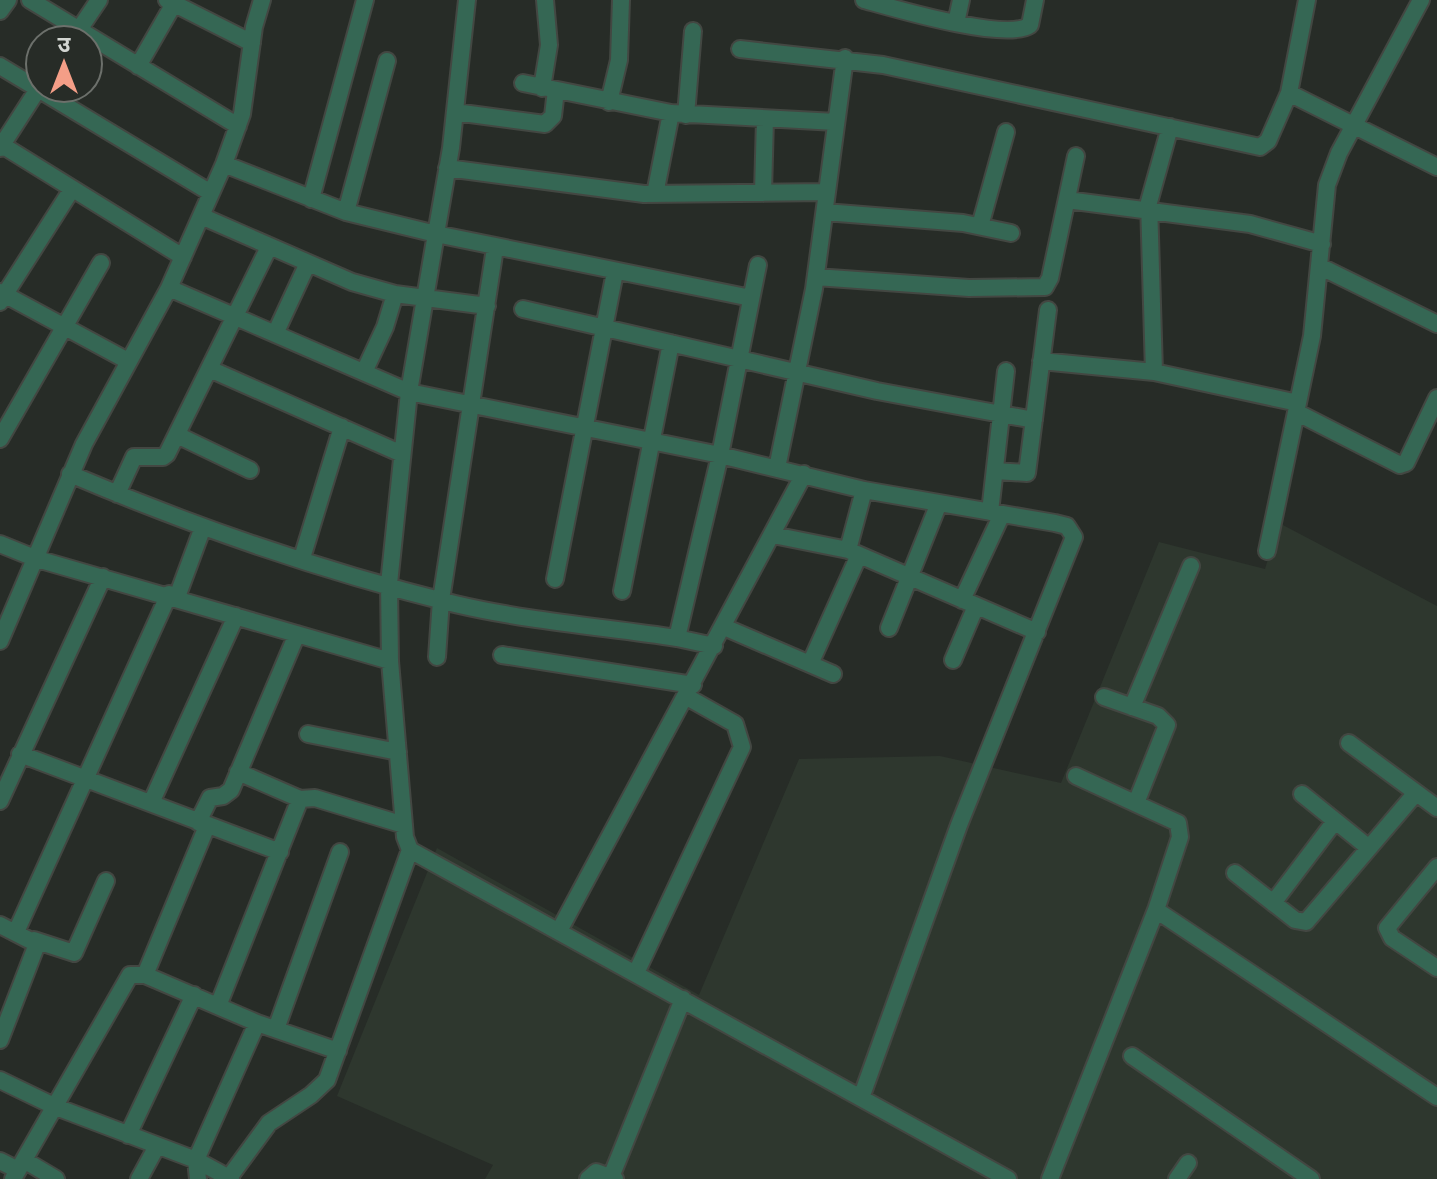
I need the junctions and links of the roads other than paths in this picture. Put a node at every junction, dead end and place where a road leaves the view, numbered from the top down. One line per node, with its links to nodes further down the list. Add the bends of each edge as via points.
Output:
1 (8, 0): 16 (street)
2 (30, 0): 18 (street)
3 (99, 0): 19 (street)
4 (262, 0): 21 (street)
5 (365, 0): 53 (street)
6 (467, 0): 35 (street)
7 (545, 0): 30 (street)
8 (621, 0): 32 (street, via 619,60)
9 (864, 0): 15 (street)
10 (961, 0): 17 (street)
11 (1035, 0): 17 (street, via 1026,28)
12 (1307, 0): 31 (street)
13 (1421, 0): 40 (street)
14 (172, 1): 21 (street); 27 (street)
15 (894, 4): 17 (street)
16 (0, 11)
17 (956, 23)
18 (62, 24)
19 (83, 24)
20 (693, 31): 36 (street)
21 (252, 43): 39 (street)
22 (104, 49): 27 (street)
23 (740, 49): 24 (street)
24 (845, 58): 38 (street); 41 (street)
25 (387, 61): 55 (street)
26 (0, 66): 28 (street)
27 (138, 66): 39 (street)
28 (24, 80)
29 (523, 83): 30 (street)
30 (549, 89): 32 (street); 35 (street, via 553,116 545,124)
31 (1289, 93): 40 (street); 41 (street, via 1268,141 1260,147)
32 (609, 102): 36 (street)
33 (29, 104): 43 (street)
34 (65, 104): 50 (street)
35 (455, 112): 47 (street)
36 (678, 114): 37 (street); 52 (street)
37 (765, 119): 38 (street); 51 (street)
38 (836, 122): 49 (street)
39 (238, 126): 45 (street)
40 (1355, 126): 46 (street); 62 (street, via 1327,185)
41 (1170, 127): 57 (street, via 1154,176)
42 (1006, 132): 59 (street)
43 (1, 146): 48 (street)
44 (1076, 156): 54 (street)
45 (224, 164): 50 (street); 53 (street)
46 (1437, 167)
47 (447, 168): 52 (street); 61 (street)
48 (72, 189): 65 (street); 74 (street)
49 (827, 192): 51 (street); 56 (street)
50 (211, 193): 58 (street)
51 (763, 193): 52 (street)
52 (655, 194)
53 (311, 199): 55 (street)
54 (1067, 200): 57 (street); 71 (street, via 1045,287 969,288)
55 (346, 212): 61 (street)
56 (825, 212): 59 (street); 71 (street)
57 (1150, 213): 62 (street, via 1250,224); 93 (street)
58 (201, 216): 63 (street); 65 (street)
59 (980, 226): 60 (street)
60 (1011, 233)
61 (436, 234): 64 (street); 75 (street)
62 (1322, 244): 69 (street)
63 (269, 247): 67 (street); 80 (street)
64 (495, 248): 70 (street); 77 (street)
65 (183, 257): 72 (street)
66 (101, 263): 82 (street)
67 (307, 265): 73 (street); 84 (street)
68 (758, 265): 76 (street)
69 (1319, 266): 81 (street); 97 (street)
70 (615, 272): 76 (street); 83 (street)
71 (816, 277): 92 (street)
72 (169, 288): 80 (street); 87 (street)
73 (395, 294): 75 (street); 91 (street)
74 (1, 297): 82 (street)
75 (427, 298): 77 (street); 94 (street)
76 (751, 298): 86 (street)
77 (487, 306): 96 (street)
78 (523, 309): 83 (street)
79 (1048, 310): 88 (street)
80 (236, 317): 84 (street); 89 (street)
81 (1437, 324)
82 (63, 327): 87 (street); 103 (street)
83 (604, 327): 85 (street); 101 (street)
84 (275, 334): 91 (street)
85 (671, 343): 86 (street); 104 (street)
86 (740, 359): 92 (street); 106 (street)
87 (128, 361): 110 (street)
88 (1041, 361): 93 (street); 99 (street)
89 (212, 370): 100 (street); 102 (street)
90 (1006, 371): 98 (street)
91 (364, 372): 94 (street)
92 (798, 372): 98 (street); 107 (street)
93 (1154, 372): 97 (street)
94 (409, 392): 96 (street); 105 (street)
95 (1437, 398): 97 (street, via 1406,463 1400,465)
96 (469, 404): 101 (street); 130 (street)
97 (1297, 408): 119 (street)
98 (1003, 415): 99 (street); 109 (street)
99 (1034, 420): 109 (street, via 1027,473)
100 (342, 427): 105 (street); 121 (street)
101 (583, 427): 104 (street); 126 (street)
102 (177, 435): 108 (street); 113 (street, via 163,457 134,457)
103 (0, 439)
104 (652, 441): 106 (street); 128 (street)
105 (402, 454): 127 (street)
106 (720, 455): 107 (street); 137 (street)
107 (777, 468): 111 (street)
108 (250, 470)
109 (996, 471): 115 (street)
110 (70, 474): 113 (street); 122 (street)
111 (804, 474): 112 (street); 117 (street)
112 (864, 490): 114 (street); 120 (street)
113 (117, 494): 116 (street)
114 (939, 503): 115 (street); 125 (street)
115 (996, 513): 131 (street); 135 (street, via 1072,530 1074,537)
116 (203, 527): 121 (street); 129 (street)
117 (773, 535): 120 (street); 133 (street)
118 (0, 544): 122 (street)
119 (1267, 551)
120 (854, 552): 125 (street); 144 (street)
121 (302, 558): 127 (street)
122 (37, 559): 124 (street); 138 (street)
123 (1191, 566): 148 (street)
124 (103, 577): 129 (street); 152 (street)
125 (910, 577): 131 (street); 134 (street)
126 (555, 579)
127 (389, 584): 130 (street); 143 (street)
128 (622, 591)
129 (173, 595): 132 (street); 155 (street)
130 (441, 600): 137 (street); 141 (street)
131 (969, 603): 135 (street); 142 (street)
132 (236, 616): 136 (street); 160 (street)
133 (724, 627): 139 (street); 144 (street)
134 (889, 628)
135 (1037, 632): 193 (street, via 959,825)
136 (297, 634): 143 (street); 153 (street)
137 (677, 638): 139 (street)
138 (0, 641)
139 (714, 646): 146 (street)
140 (502, 655): 146 (street)
141 (437, 657)
142 (953, 660)
143 (390, 661): 151 (street)
144 (810, 664): 145 (street)
145 (833, 674)
146 (690, 691): 176 (street); 180 (street, via 735,724 742,747)
147 (1104, 697): 148 (street)
148 (1132, 707): 161 (street, via 1167,725)
149 (308, 734): 151 (street)
150 (1349, 743): 157 (street)
151 (398, 752): 165 (street)
152 (20, 754): 155 (street); 159 (street)
153 (238, 772): 158 (street); 164 (street, via 227,795 210,798)
154 (1076, 776): 161 (street)
155 (83, 778): 160 (street); 177 (street)
156 (1302, 794): 163 (street)
157 (1415, 794): 162 (street); 166 (street)
158 (300, 799): 165 (street, via 315,798); 168 (street)
159 (0, 801)
160 (151, 803): 164 (street)
161 (1136, 803): 174 (street, via 1170,818 1180,829)
162 (1437, 808)
163 (1335, 821): 166 (street); 173 (street)
164 (202, 824): 168 (street); 181 (street)
165 (404, 825): 167 (street)
166 (1369, 848): 173 (street, via 1306,922)
167 (410, 850): 176 (street); 189 (street)
168 (280, 852): 185 (street)
169 (340, 852): 187 (street)
170 (1437, 867): 179 (street, via 1387,928 1392,938)
171 (1235, 873): 173 (street)
172 (106, 881): 178 (street, via 74,953)
173 (1273, 903)
174 (1156, 910): 192 (street); 208 (street)
175 (0, 925): 177 (street)
176 (559, 931): 180 (street)
177 (16, 932): 178 (street)
178 (34, 940): 183 (street, via 35,950)
179 (1437, 968)
180 (636, 973): 184 (street)
181 (145, 975): 182 (street); 194 (street, via 126,979)
182 (194, 995): 185 (street); 195 (street)
183 (8, 999): 188 (street)
184 (683, 999): 193 (street); 202 (street)
185 (218, 1006): 186 (street)
186 (257, 1023): 187 (street); 197 (street)
187 (276, 1029): 189 (street)
188 (0, 1040)
189 (338, 1051): 201 (street, via 320,1088 269,1123)
190 (1132, 1056): 210 (street)
191 (0, 1080): 194 (street)
192 (1437, 1097)
193 (861, 1098): 207 (street)
194 (56, 1107): 195 (street); 200 (street)
195 (128, 1135): 196 (street)
196 (157, 1146): 197 (street); 204 (street)
197 (196, 1160): 201 (street); 205 (street)
198 (0, 1161): 200 (street)
199 (1188, 1163): 209 (street)
200 (18, 1169): 203 (street)
201 (229, 1178)
202 (613, 1178): 206 (street, via 596,1172)
203 (56, 1179)
204 (139, 1179)
205 (198, 1179)
206 (588, 1179)
207 (1008, 1179)
208 (1050, 1179)
209 (1177, 1179)
210 (1311, 1179)

